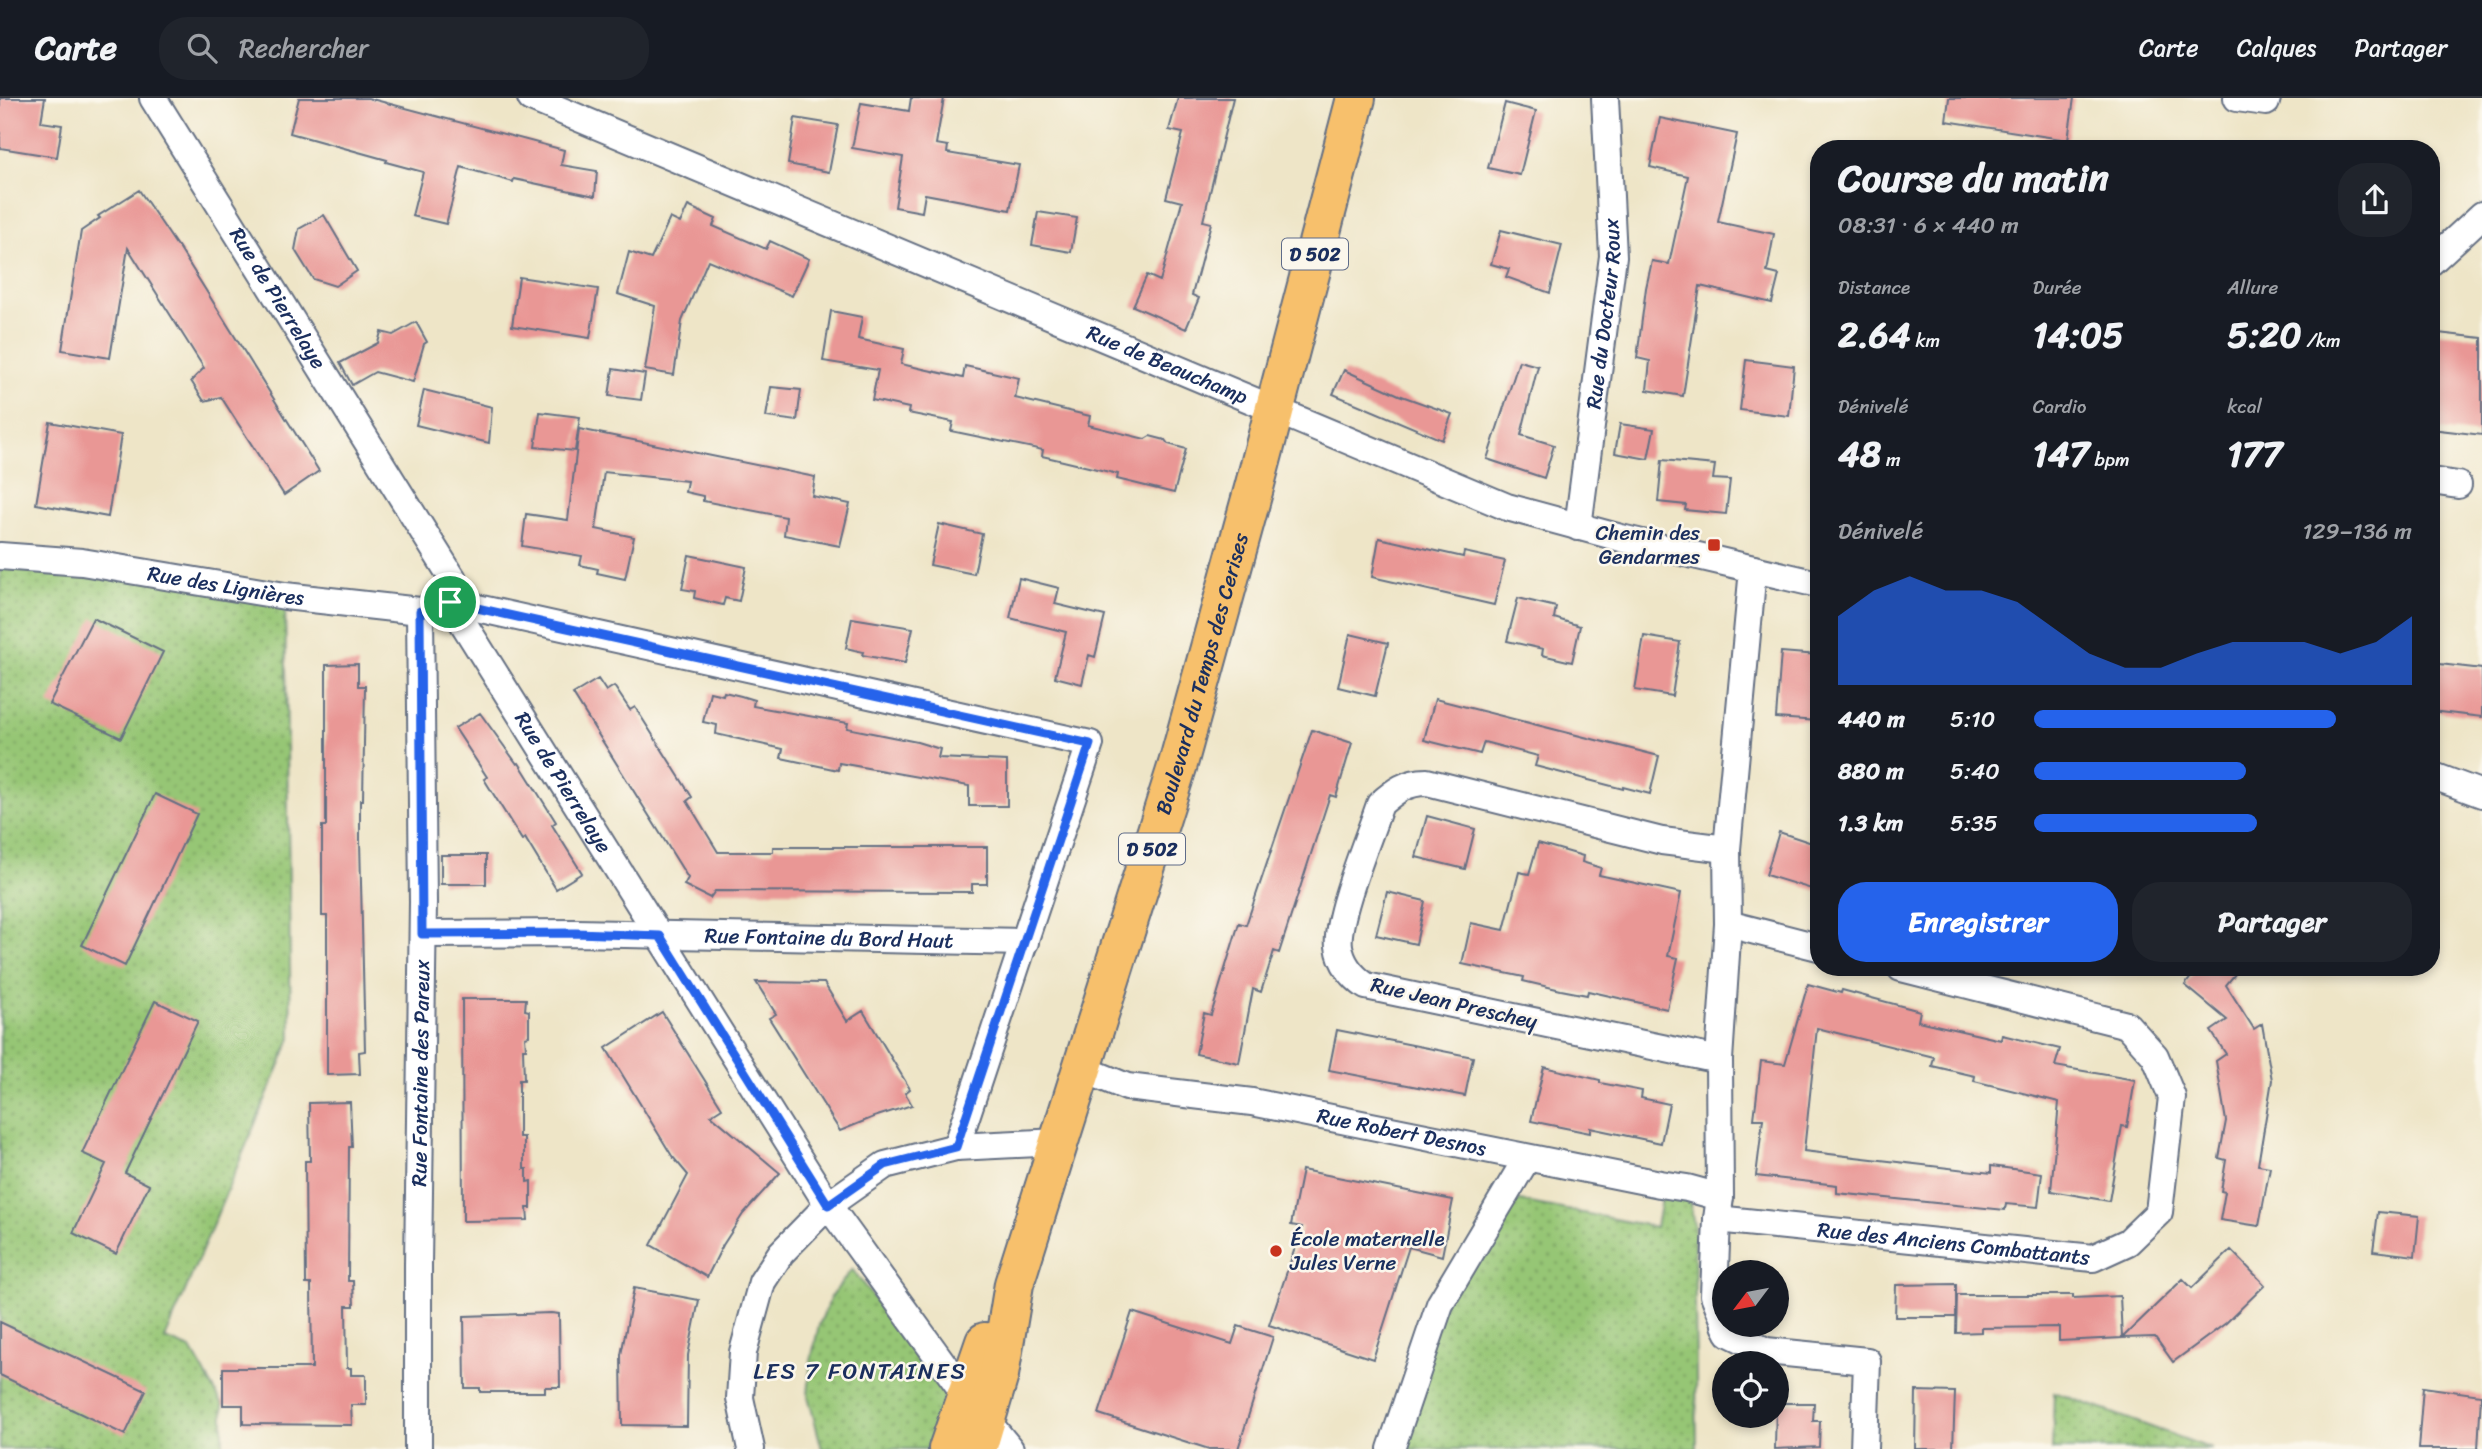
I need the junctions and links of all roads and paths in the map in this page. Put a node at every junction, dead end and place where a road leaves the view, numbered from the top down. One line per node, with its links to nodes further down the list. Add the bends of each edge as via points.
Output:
1 (153, 98): 16 (street, Rue de Pierrelaye, via 453,579)
2 (531, 98): 9 (street, Rue de Beauchamp)
3 (1356, 98): 9 (main road, Boulevard du Temps des Cerises / D 502)
4 (1605, 98): 12 (street, Rue du Docteur Roux, via 1613,256)
5 (2237, 98): 6 (street, via 2266,102)
6 (2267, 98)
7 (2482, 215): 8 (street)
8 (2440, 254)
9 (1273, 410): 12 (street, Rue de Beauchamp, via 1507,507); 28 (main road, Boulevard du Temps des Cerises / D 502, via 1178,764)
10 (2440, 482): 11 (street)
11 (2458, 485)
12 (1578, 527): 14 (street, Rue de Beauchamp)
13 (0, 556): 17 (street, Rue des Lignières, via 82,562 285,596)
14 (1753, 569): 15 (street, Rue de Beauchamp); 20 (street)
15 (1810, 582)
16 (450, 602): 17 (street, Rue des Lignières); 23 (street, Rue de Pierrelaye); 24 (street, via 1090,744)
17 (420, 611): 22 (street, Rue Fontaine des Pareux)
18 (2440, 778): 19 (street)
19 (2482, 794)
20 (1727, 849): 21 (street); 27 (street, Rue Jean Preschey, via 1662,841 1412,782 1380,804 1340,925 1339,947 1354,978 1366,986)
21 (1728, 924): 25 (street); 27 (street)
22 (422, 934): 23 (street, Rue Fontaine du Bord Haut); 37 (street, Rue Fontaine des Pareux)
23 (660, 936): 24 (street, Rue Fontaine du Bord Haut); 32 (street, Rue de Pierrelaye)
24 (1026, 942): 30 (street)
25 (1810, 945)
26 (1933, 976): 33 (street, Rue des Anciens Combattants, via 2127,1025 2155,1056 2172,1097 2158,1212 2128,1242 2092,1258)
27 (1719, 1060): 33 (street)
28 (1083, 1069): 29 (main road, Boulevard du Temps des Cerises / D 502); 31 (street, Rue Robert Desnos, via 1127,1087 1252,1102)
29 (1059, 1142): 30 (street); 36 (main road, Boulevard du Temps des Cerises / D 502, via 1014,1284 980,1350)
30 (956, 1147): 32 (street, via 885,1165)
31 (1527, 1158): 33 (street, Rue Robert Desnos, via 1686,1188); 40 (street, via 1440,1304)
32 (828, 1205): 36 (street, Rue de Pierrelaye); 38 (street, via 781,1254 762,1282 743,1352 740,1398)
33 (1718, 1208): 34 (street)
34 (1716, 1260)
35 (1736, 1337): 41 (street, via 1766,1351 1867,1361)
36 (985, 1428): 39 (main road, Boulevard du Temps des Cerises / D 502)
37 (418, 1449)
38 (751, 1449)
39 (948, 1449)
40 (1391, 1449)
41 (1864, 1449)

